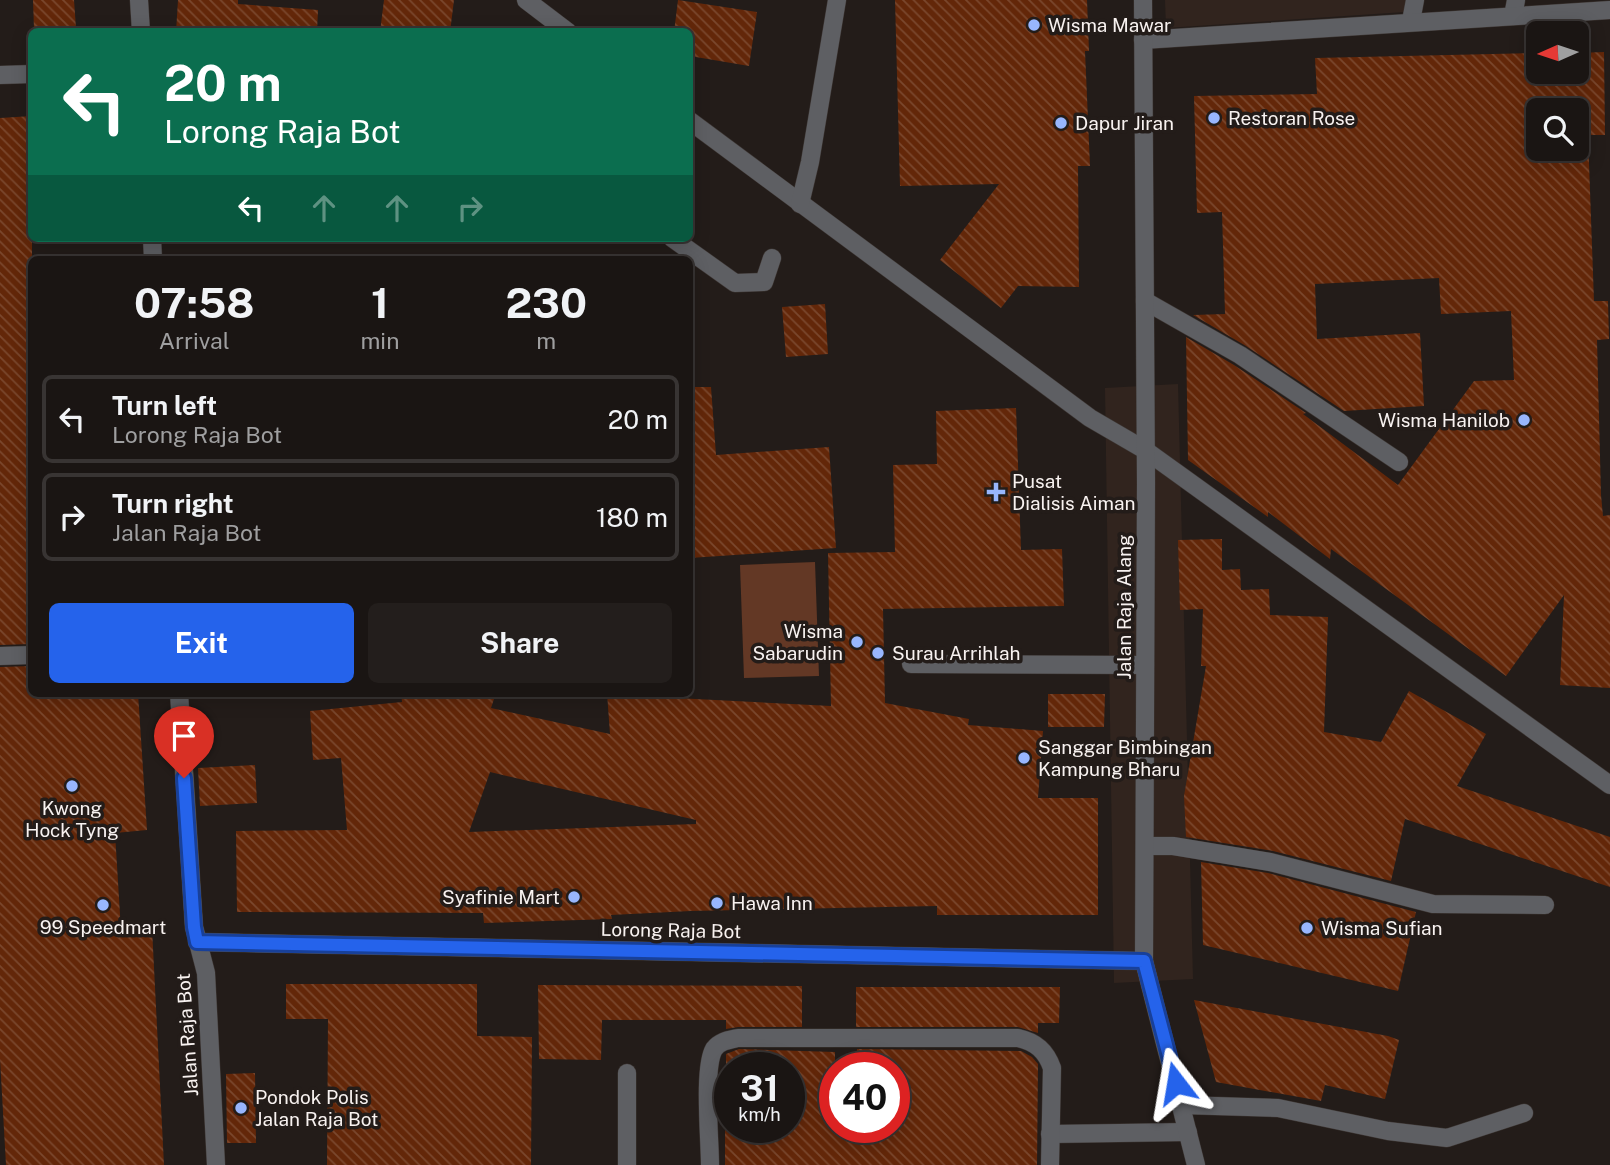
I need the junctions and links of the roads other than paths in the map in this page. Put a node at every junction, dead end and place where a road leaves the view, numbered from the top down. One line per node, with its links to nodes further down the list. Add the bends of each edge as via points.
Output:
1 (139, 0): 9 (street)
2 (526, 0): 10 (street)
3 (837, 0): 15 (street)
4 (1143, 0): 11 (street, Jalan Raja Alang)
5 (1415, 0): 8 (street)
6 (1514, 8): 7 (street); 8 (street)
7 (1610, 10)
8 (1411, 21): 11 (street)
9 (141, 28)
10 (563, 28)
11 (1143, 40): 18 (street, Jalan Raja Alang)
12 (28, 74): 13 (street)
13 (0, 75)
14 (693, 123): 15 (street)
15 (800, 204): 19 (street, via 1090,418)
16 (677, 242): 17 (street, via 735,284 764,282)
17 (772, 258)
18 (1145, 301): 19 (street, Jalan Raja Alang); 20 (street, via 1240,355)
19 (1145, 450): 24 (street, Jalan Raja Alang); 26 (street)
20 (1399, 462)
21 (28, 654): 22 (street)
22 (0, 656)
23 (911, 664): 24 (street)
24 (1145, 665): 27 (street, Jalan Raja Alang)
25 (179, 697): 29 (street, Jalan Raja Bot)
26 (1610, 785)
27 (1145, 846): 28 (street, via 1173,846 1270,862 1433,904); 30 (street, Jalan Raja Alang)
28 (1545, 905)
29 (197, 942): 30 (street, Lorong Raja Bot); 36 (street, Jalan Raja Bot, via 206,973)
30 (1144, 961): 32 (street, Jalan Raja Alang)
31 (627, 1073): 37 (street)
32 (1182, 1105): 33 (street, via 1279,1108 1447,1138); 34 (street, Jalan Raja Alang)
33 (1524, 1113)
34 (1188, 1132): 35 (street); 40 (street, Jalan Raja Alang)
35 (1050, 1135): 38 (street, via 1052,1068 1041,1047 1027,1040 738,1038 718,1045 709,1063); 39 (street)
36 (216, 1165)
37 (627, 1165)
38 (710, 1165)
39 (1050, 1165)
40 (1196, 1165)

